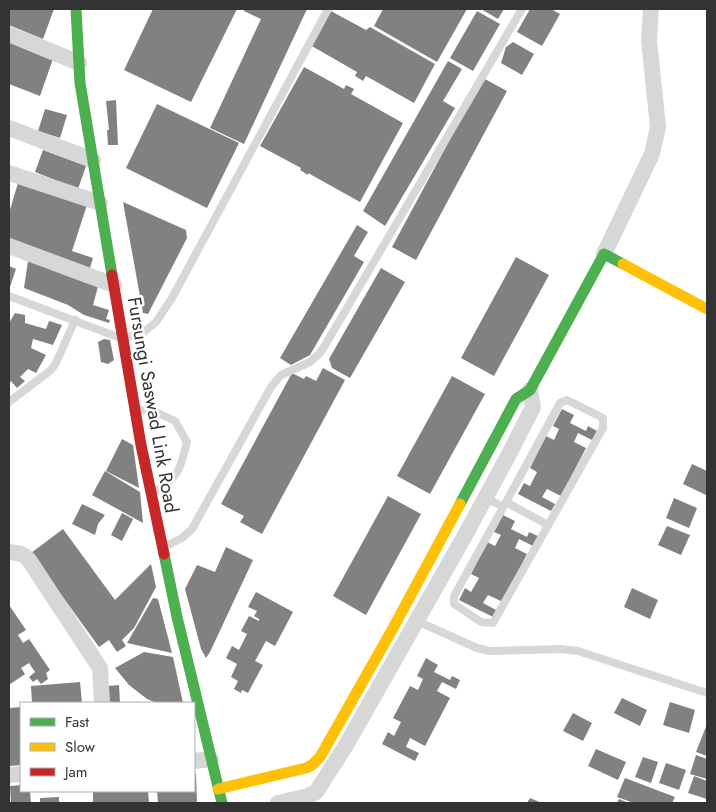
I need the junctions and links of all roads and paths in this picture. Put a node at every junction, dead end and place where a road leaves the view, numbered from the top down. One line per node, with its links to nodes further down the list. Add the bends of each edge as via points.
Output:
1 (76, 9): 6 (street, Fursungi Saswad Link Road)
2 (328, 9): 17 (lane, via 172,298 156,322 144,332)
3 (522, 9): 25 (lane, via 320,353 310,362 280,375 192,529)
4 (651, 9): 12 (street, via 649,40 658,126 652,154)
5 (9, 34): 6 (street)
6 (79, 63): 8 (street, Fursungi Saswad Link Road)
7 (9, 128): 8 (street)
8 (93, 160): 10 (street, Fursungi Saswad Link Road)
9 (9, 173): 10 (street)
10 (100, 204): 13 (street, Fursungi Saswad Link Road)
11 (9, 246): 13 (street)
12 (604, 254): 15 (street); 18 (street)
13 (114, 285): 17 (street, Fursungi Saswad Link Road)
14 (9, 296): 16 (lane)
15 (707, 309)
16 (75, 320): 17 (lane); 19 (lane, via 51,370)
17 (123, 338): 20 (street, Fursungi Saswad Link Road)
18 (530, 390): 22 (street, via 533,407); 32 (street, via 516,399 320,757 306,768)
19 (9, 402)
20 (135, 410): 21 (street, Fursungi Saswad Link Road); 21 (lane, via 154,410 175,421 187,442 181,469 168,484)
21 (151, 494): 25 (street, Fursungi Saswad Link Road)
22 (485, 498): 23 (lane); 27 (street)
23 (505, 505): 24 (lane); 24 (lane, via 454,596 454,604 481,622 493,623); 24 (lane, via 560,403 567,400 603,418 603,428)
24 (548, 525)
25 (162, 548): 30 (street, Fursungi Saswad Link Road)
26 (9, 552): 29 (street, via 18,552 29,560 100,668)
27 (417, 621): 28 (lane, via 489,651 578,651); 34 (street, via 316,792)
28 (707, 693)
29 (102, 702)
30 (210, 759): 31 (street); 32 (street, Fursungi Saswad Link Road)
31 (195, 761)
32 (218, 789): 33 (street, Fursungi Saswad Link Road)
33 (222, 803)
34 (278, 803)

